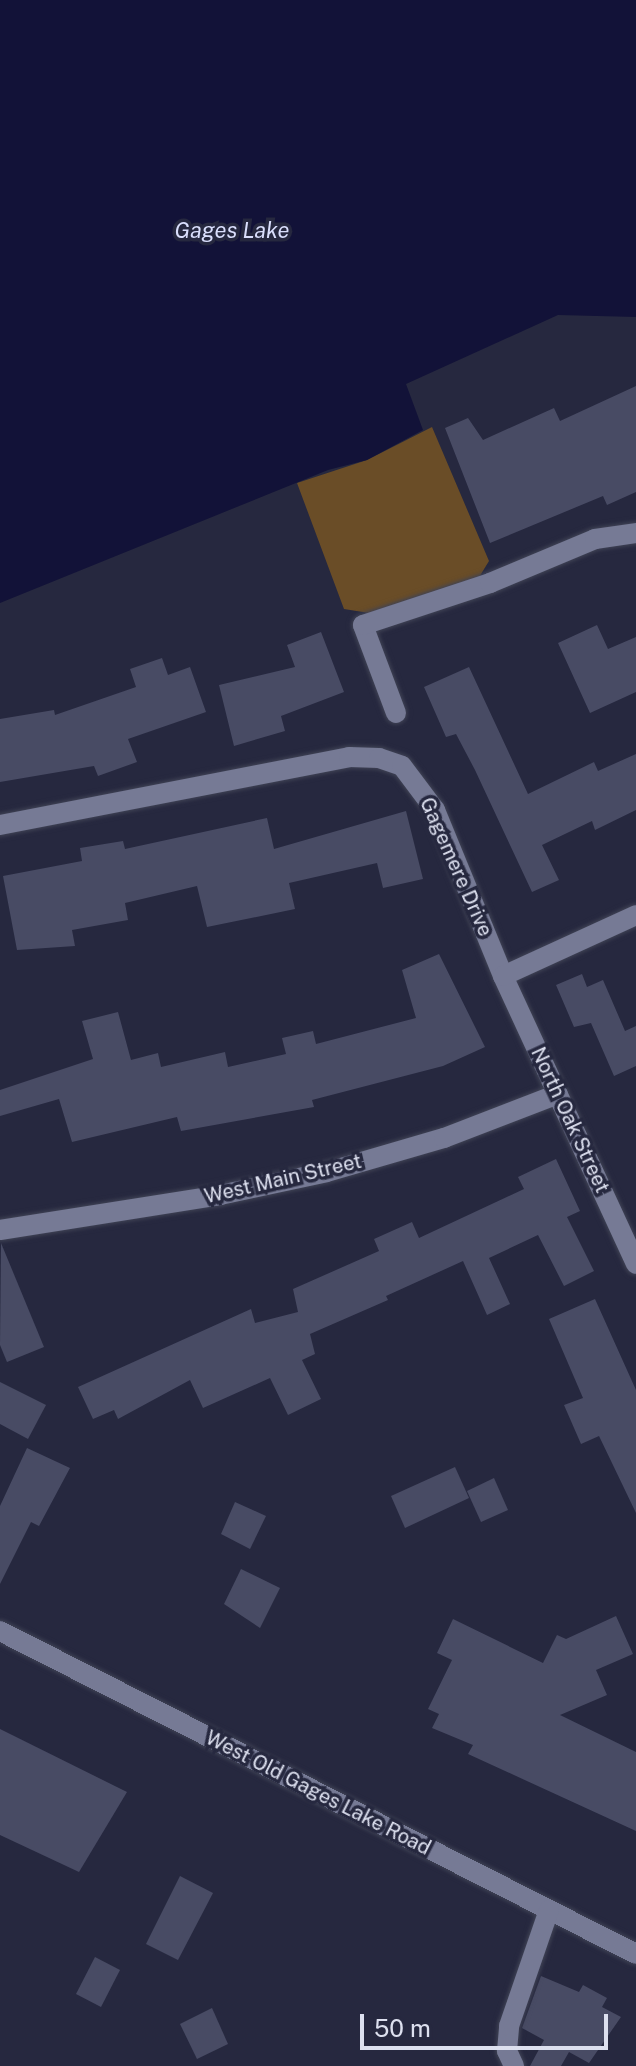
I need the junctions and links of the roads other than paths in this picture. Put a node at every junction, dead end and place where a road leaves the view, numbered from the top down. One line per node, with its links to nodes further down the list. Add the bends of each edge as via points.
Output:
1 (636, 533): 2 (street, via 595,539 490,583 363,625)
2 (396, 713)
3 (0, 825): 5 (street, Gagemere Drive, via 349,757 379,758 402,766 435,810)
4 (636, 915): 5 (street)
5 (503, 976): 6 (street, North Oak Street)
6 (558, 1094): 7 (street, West Main Street, via 444,1138 327,1172); 8 (street, North Oak Street)
7 (0, 1230)
8 (636, 1264)
9 (0, 1631): 10 (street, West Old Gages Lake Road)
10 (549, 1910): 11 (street, West Old Gages Lake Road); 12 (street, via 509,2026 507,2051)
11 (636, 1954)
12 (514, 2066)

